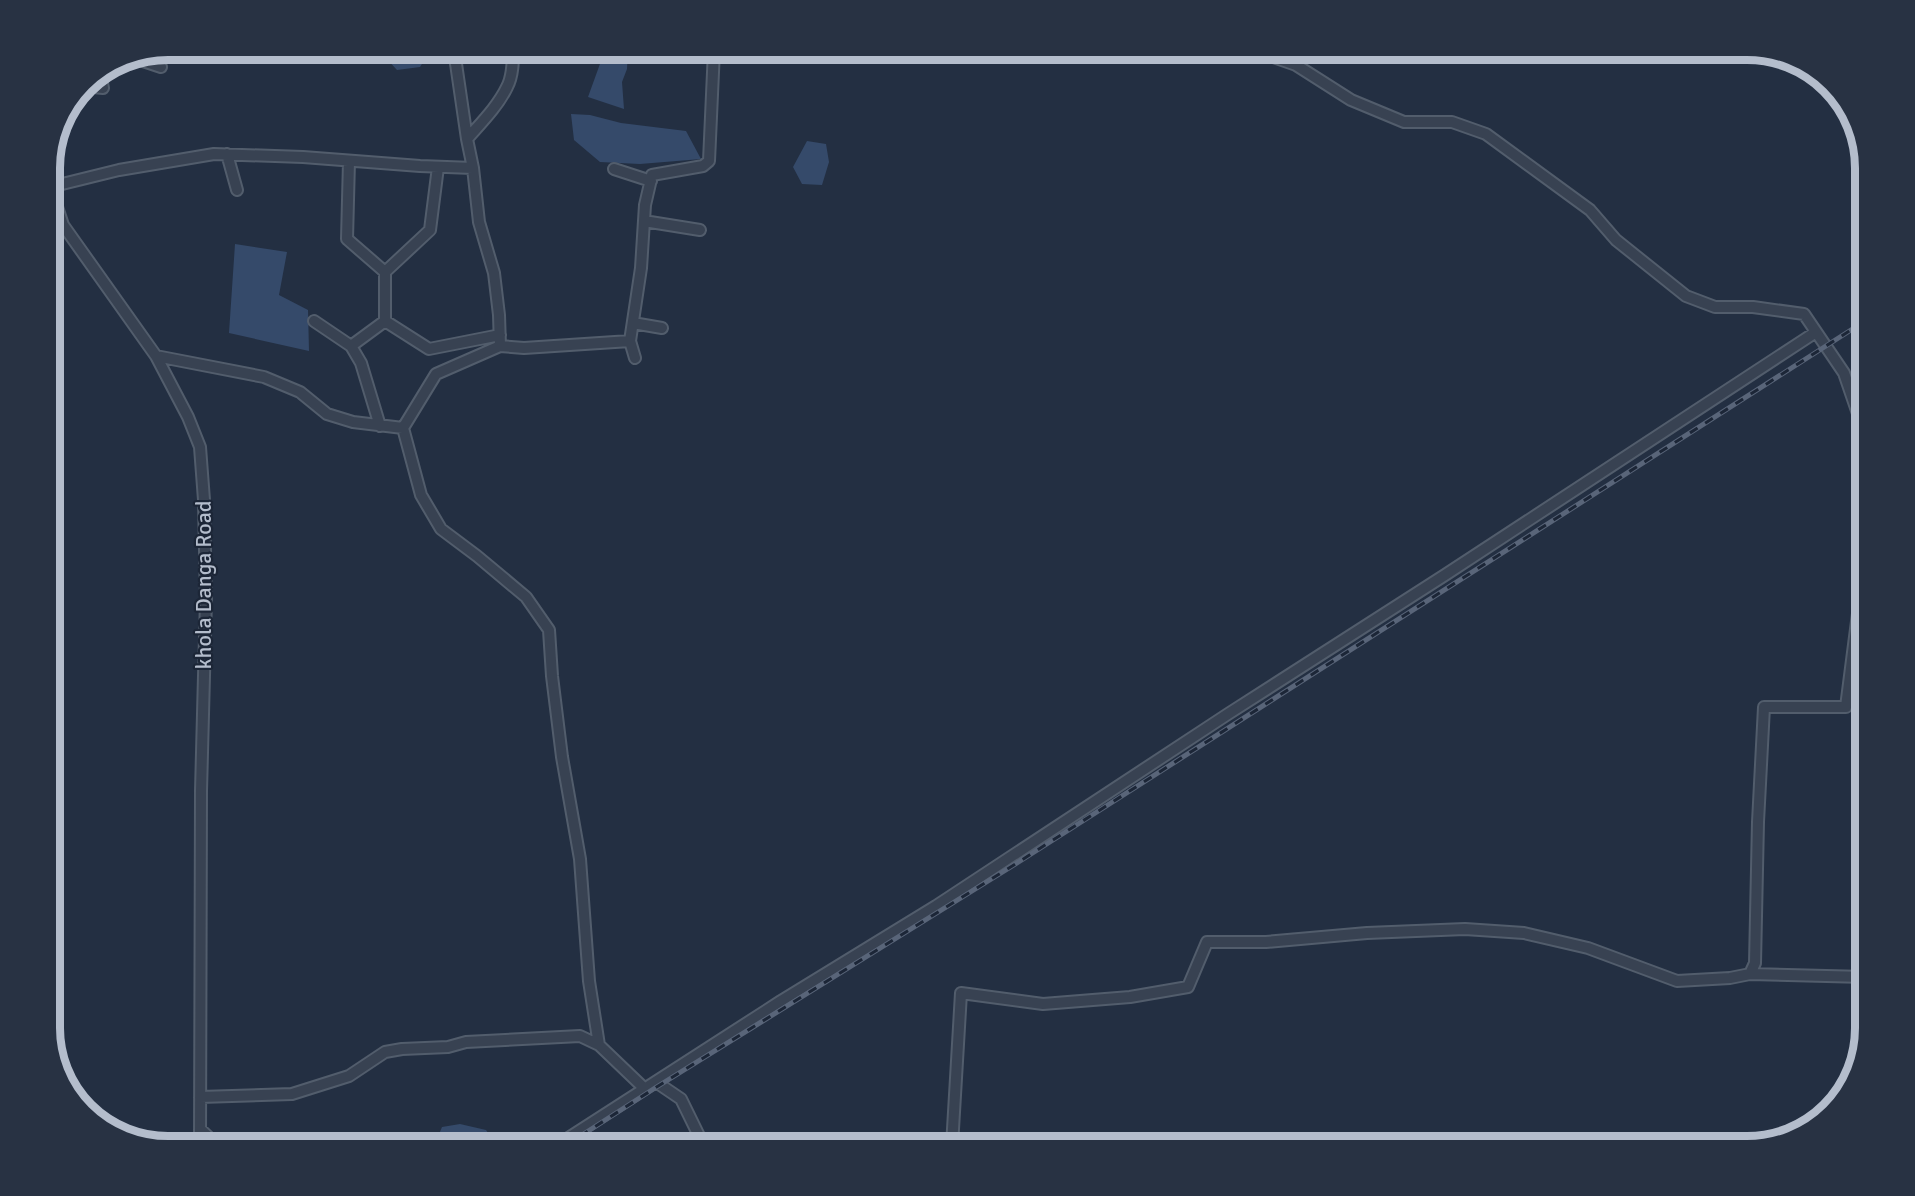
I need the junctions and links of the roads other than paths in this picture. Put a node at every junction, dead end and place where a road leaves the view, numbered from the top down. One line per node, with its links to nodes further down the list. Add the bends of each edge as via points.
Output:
1 (455, 60): 7 (street)
2 (512, 60): 7 (street, via 508,86)
3 (714, 60): 13 (street, via 709,161 703,166 652,175)
4 (1282, 60): 26 (street, via 1351,100 1404,122 1452,122 1486,134 1590,210 1616,240 1686,296 1715,307 1804,314)
5 (147, 62): 6 (street)
6 (161, 66)
7 (467, 140): 11 (street)
8 (227, 154): 9 (street); 14 (street, via 119,170); 15 (street)
9 (349, 161): 10 (street); 21 (street, via 347,239)
10 (438, 167): 11 (street); 21 (street, via 430,230)
11 (473, 168): 27 (street, via 479,222 494,273)
12 (614, 169): 13 (street)
13 (651, 181): 17 (street)
14 (60, 185)
15 (237, 190)
16 (60, 216): 18 (street, khola Danga Road)
17 (644, 221): 20 (street); 24 (street)
18 (63, 225): 19 (street); 30 (street, khola Danga Road)
19 (60, 226)
20 (700, 230)
21 (385, 272): 23 (street)
22 (314, 321): 29 (street)
23 (385, 321): 27 (street, via 429,349); 29 (street)
24 (633, 323): 25 (street); 28 (street)
25 (662, 328)
26 (1816, 332): 32 (street, via 1844,373); 39 (street, via 936,906)
27 (500, 340): 28 (street, via 524,348); 34 (street, via 436,374)
28 (630, 342): 31 (street)
29 (351, 346): 33 (street, via 361,363)
30 (156, 356): 33 (street, via 264,377 300,392 327,414); 41 (street, khola Danga Road, via 200,447 204,500)
31 (635, 358)
32 (1855, 405)
33 (380, 426): 34 (street)
34 (403, 428): 38 (street, via 421,495 441,529 526,597 549,630 562,757 580,859 589,981)
35 (1855, 637): 36 (street, via 1846,707 1764,708 1755,963)
36 (1750, 974): 37 (street); 47 (street, via 1677,981 1588,948 1524,933 1465,930 1207,942 1188,987 1130,997 1043,1004 961,993)
37 (1855, 977)
38 (599, 1045): 40 (street); 41 (street, via 580,1036 402,1049 385,1052 349,1076 292,1094)
39 (656, 1082): 40 (street); 46 (street, via 681,1099)
40 (645, 1089): 45 (street)
41 (200, 1097): 42 (street, khola Danga Road)
42 (200, 1130): 43 (street, khola Danga Road); 44 (street)
43 (200, 1136)
44 (207, 1136)
45 (571, 1136)
46 (699, 1136)
47 (953, 1136)

